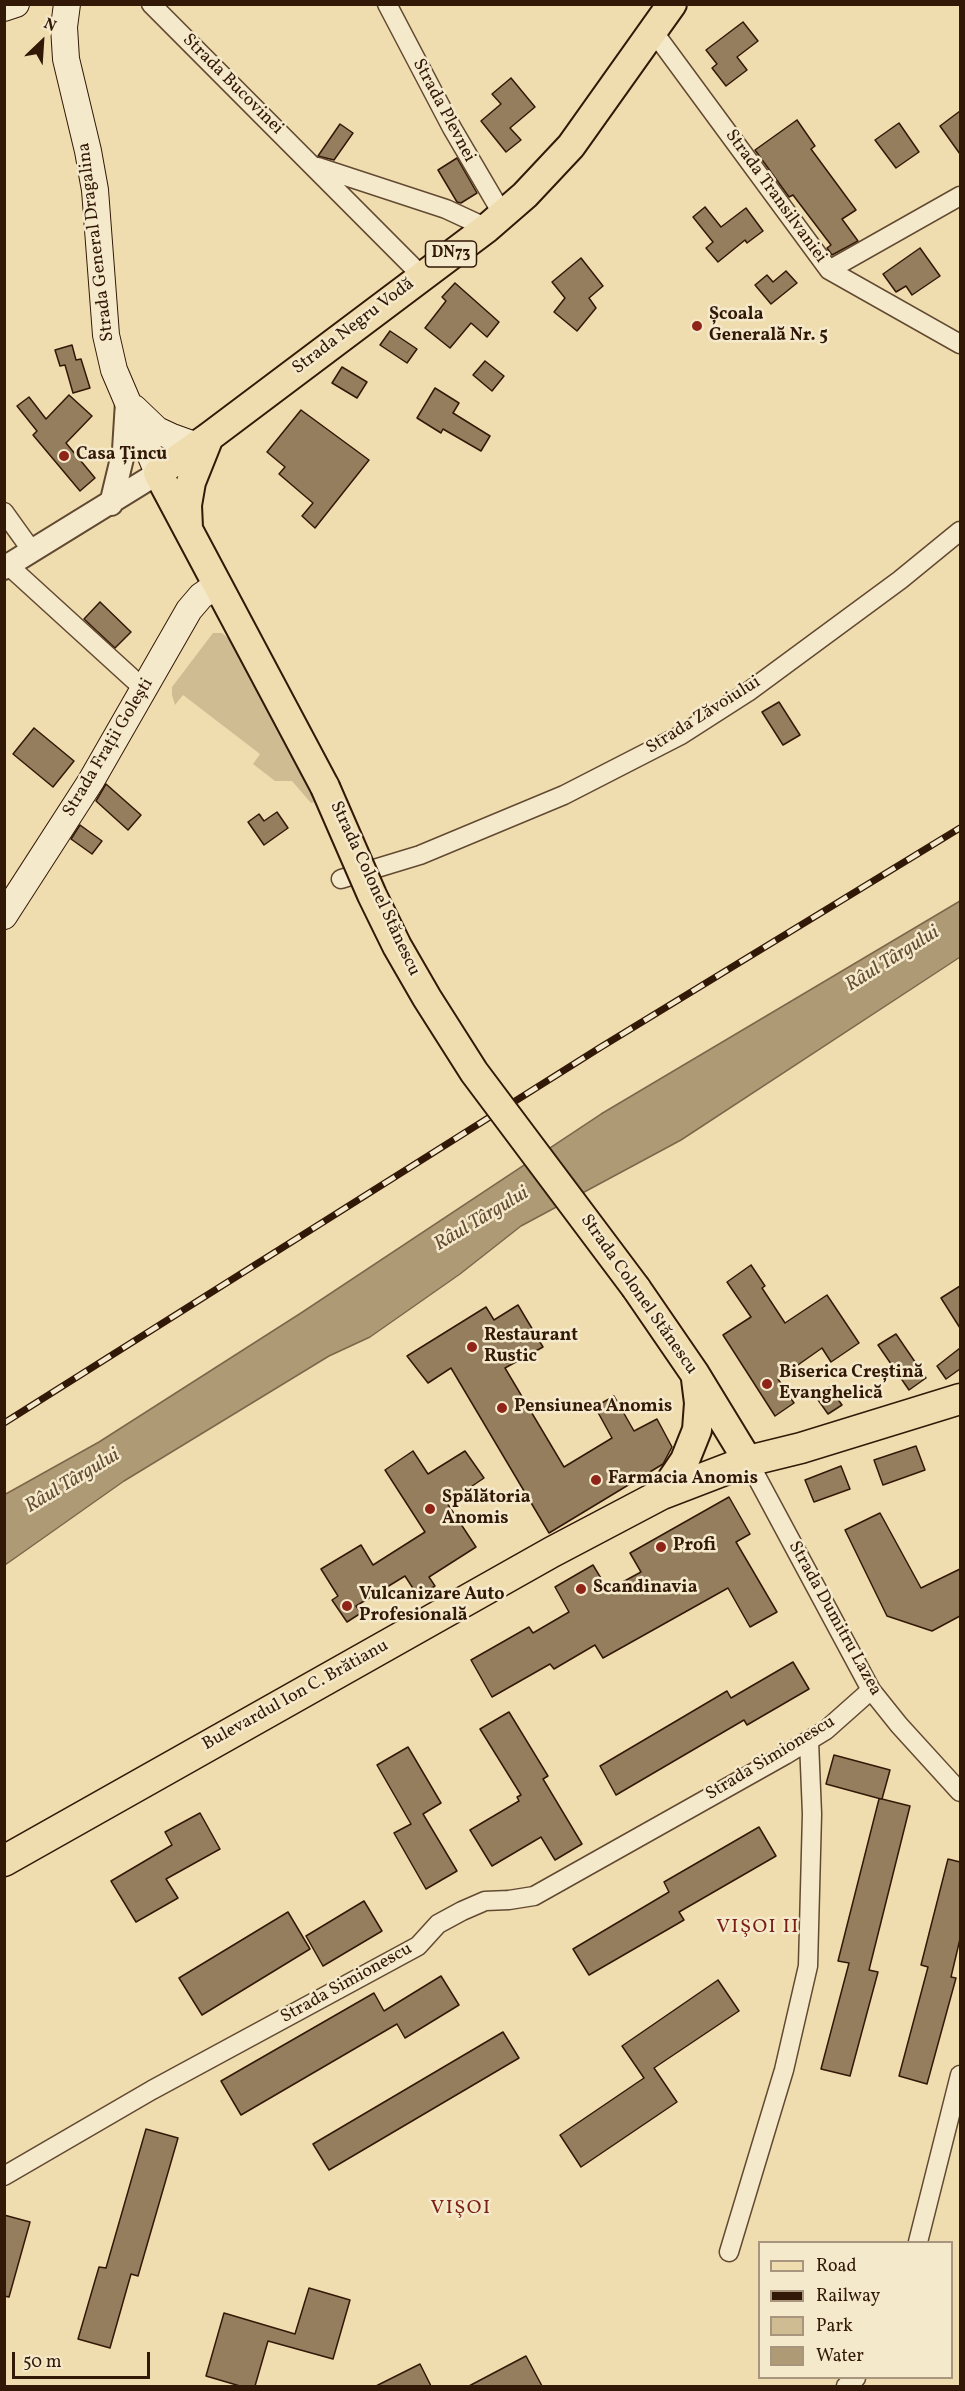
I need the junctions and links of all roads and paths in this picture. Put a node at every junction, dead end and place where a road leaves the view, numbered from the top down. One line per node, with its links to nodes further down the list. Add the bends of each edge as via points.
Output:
1 (16, 4): 6 (main road)
2 (67, 4): 14 (main road, Strada General Dragalina, via 66,59 94,190 106,335)
3 (151, 4): 8 (street, Strada Bucovinei)
4 (387, 4): 10 (street, Strada Plevnei)
5 (672, 4): 7 (main road, DN73)
6 (4, 8)
7 (653, 31): 10 (main road, Strada Negru Vodă / DN73, via 549,173); 11 (street, Strada Transilvaniei)
8 (313, 166): 10 (street, Strada Bucovinei); 12 (street, Strada Bucovinei)
9 (960, 196): 11 (street)
10 (495, 221): 12 (main road, Strada Negru Vodă / DN73)
11 (829, 270): 13 (street, Strada Transilvaniei)
12 (422, 276): 15 (main road, Strada Negru Vodă / DN73)
13 (960, 344)
14 (127, 402): 15 (main road, via 157,430 172,438); 16 (main road, Strada General Dragalina); 17 (street, via 124,450)
15 (203, 442): 16 (main road, Strada Negru Vodă / DN73); 20 (main road, via 187,505)
16 (158, 473): 17 (street, Strada Negru Vodă / DN73); 20 (main road, Strada Colonel Stănescu)
17 (111, 504): 21 (street, Strada Negru Vodă / DN73)
18 (4, 512): 21 (street)
19 (960, 531): 25 (street, Strada Zăvoiului, via 757,685 681,735 564,795 420,855)
20 (189, 533): 23 (main road, Strada Colonel Stănescu)
21 (32, 551): 22 (street, Strada Negru Vodă / DN73)
22 (7, 567): 24 (street)
23 (217, 585): 24 (main road, Strada Frații Golești, via 189,610); 27 (main road, Strada Colonel Stănescu, bridge, via 325,787 377,905 427,998 474,1072 636,1288)
24 (144, 689): 26 (main road, Strada Frații Golești, via 91,781)
25 (341, 879)
26 (4, 916)
27 (695, 1374): 29 (main road, Strada Colonel Stănescu); 30 (main road, via 697,1430)
28 (960, 1399): 29 (highway, Bulevardul Ion C. Brătianu)
29 (748, 1461): 30 (highway, Bulevardul Ion C. Brătianu); 31 (street, Strada Dumitru Lazea)
30 (662, 1494): 34 (highway, Bulevardul Ion C. Brătianu, via 552,1551)
31 (871, 1690): 32 (street, Strada Simionescu); 33 (street, Strada Dumitru Lazea)
32 (809, 1740): 36 (street, Strada Simionescu, via 534,1896 484,1901 462,1911 438,1924 418,1946 152,2090); 38 (street, via 812,1814 808,1966 784,2070)
33 (960, 1792)
34 (4, 1861)
35 (960, 2075): 37 (street)
36 (4, 2176)
37 (918, 2241)
38 (729, 2252)

